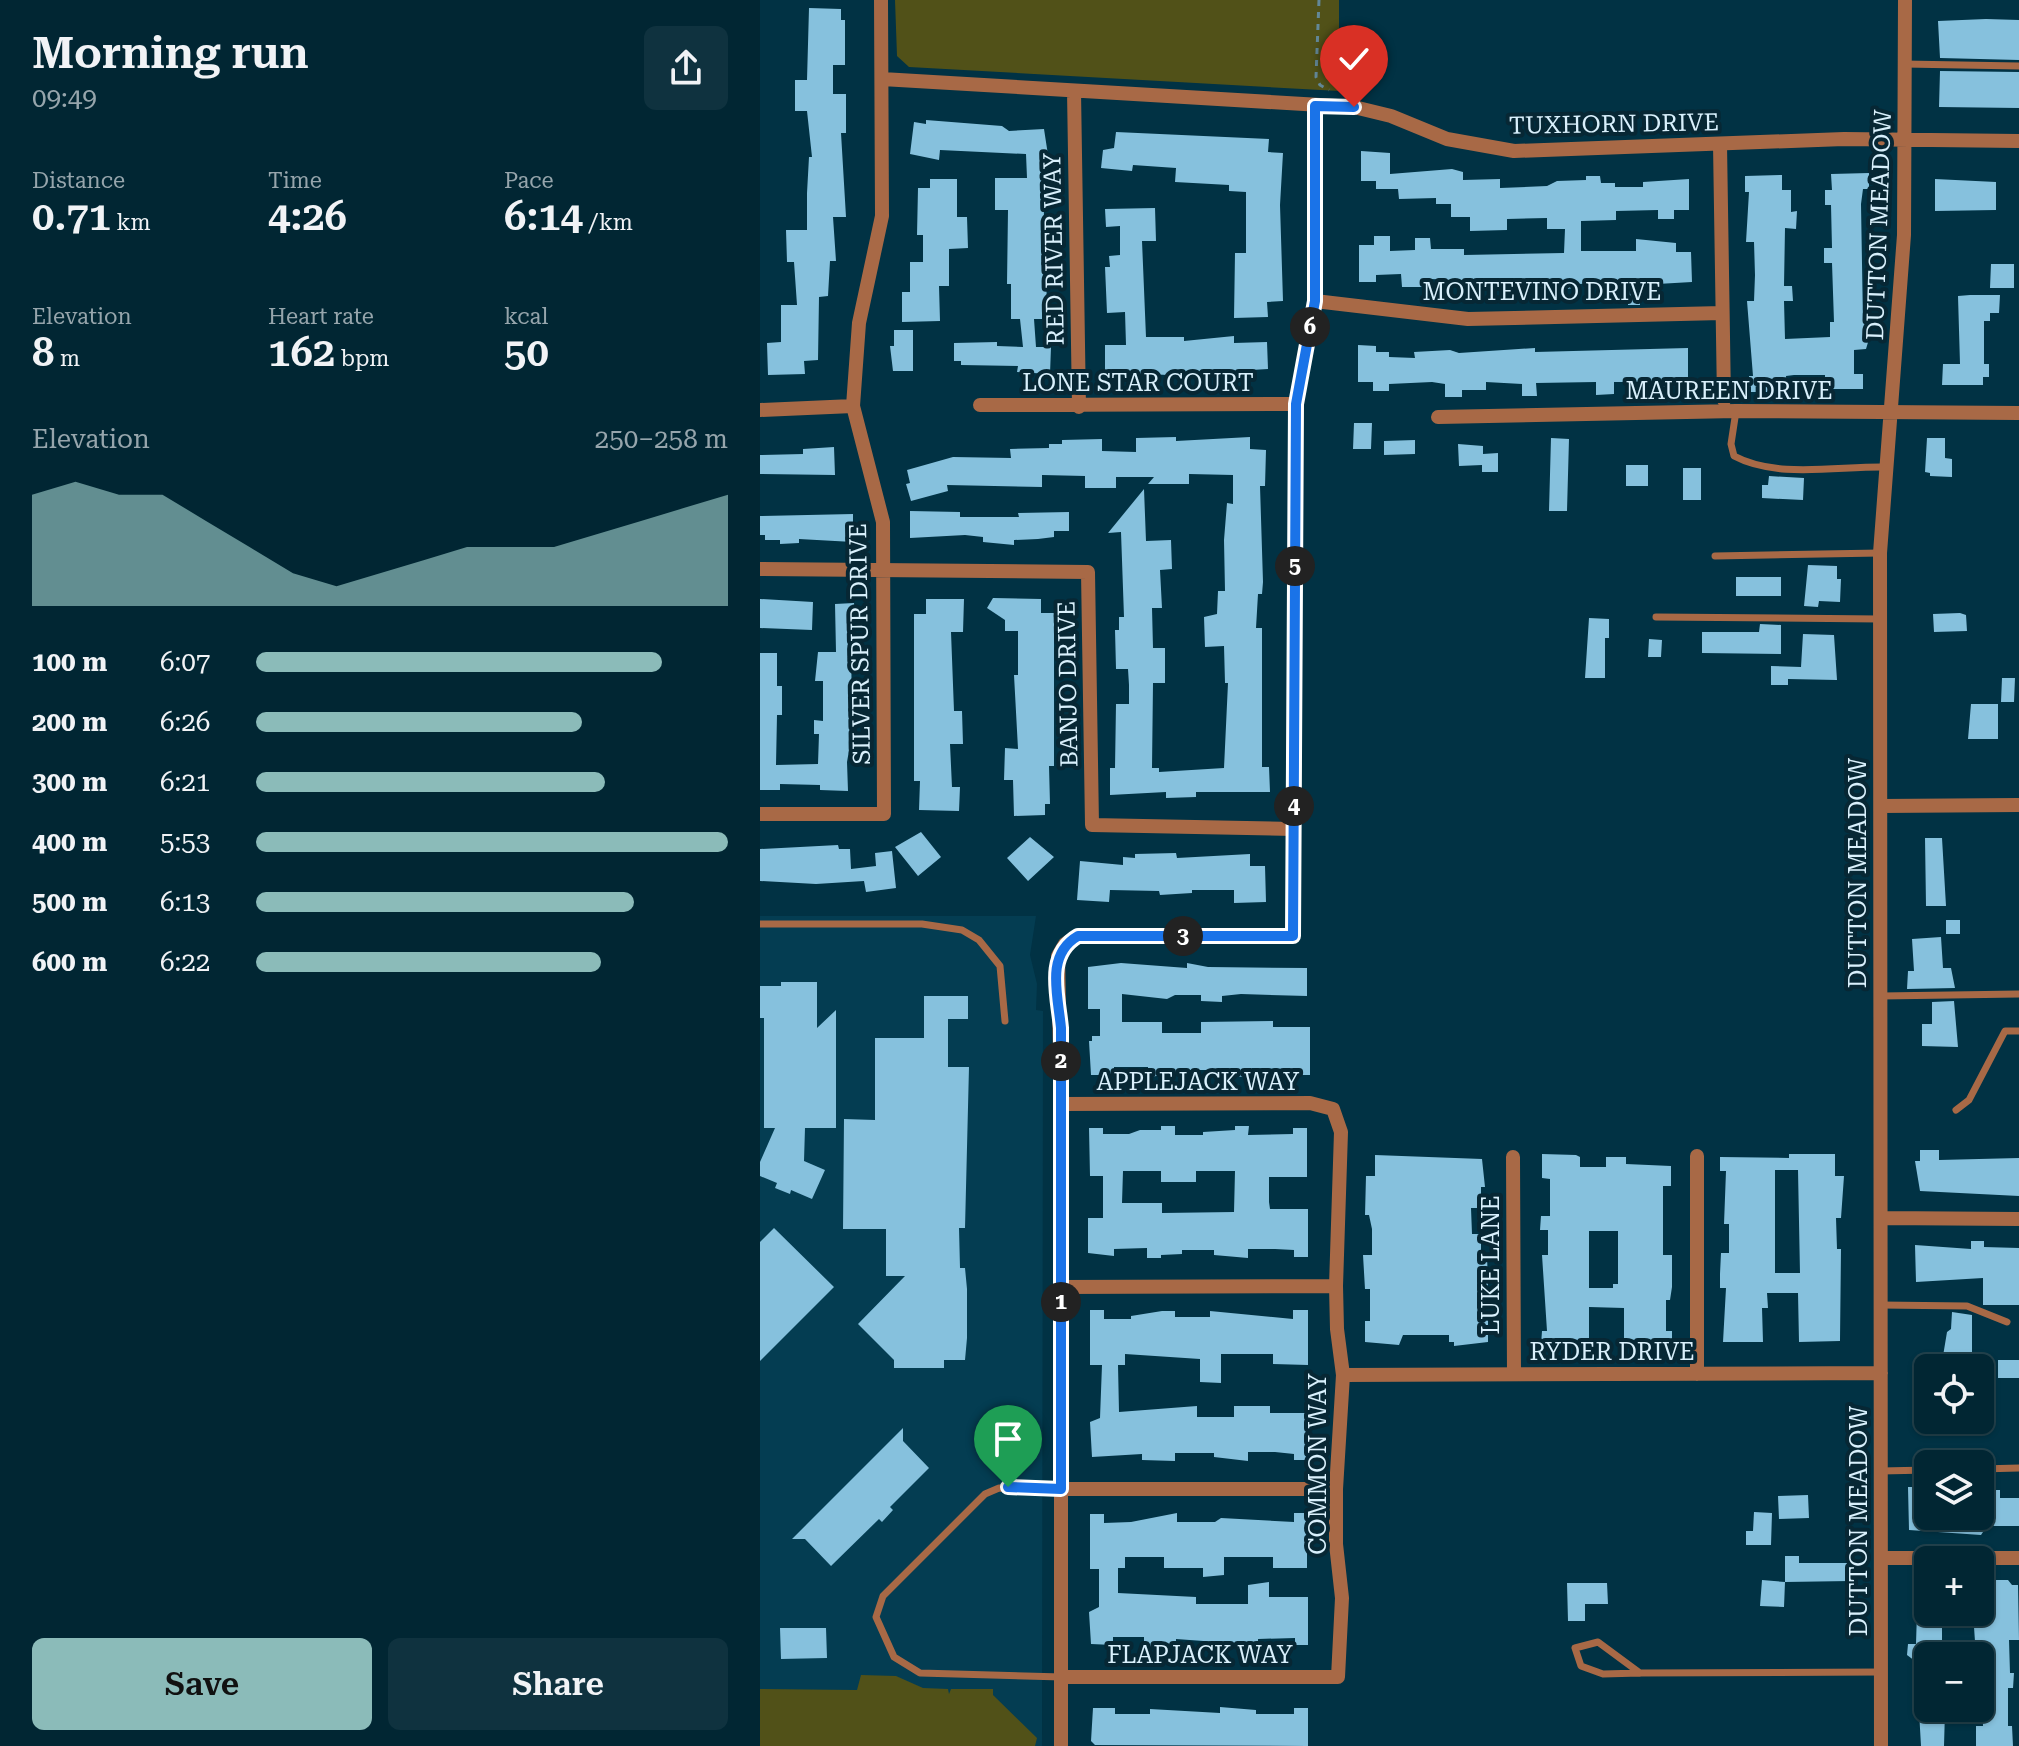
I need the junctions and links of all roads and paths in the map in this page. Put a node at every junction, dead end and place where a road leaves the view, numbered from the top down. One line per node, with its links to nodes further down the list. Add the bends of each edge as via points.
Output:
1 (881, 0): 6 (street, SILVER SPUR DRIVE)
2 (1319, 0): 8 (path, via 1316,77)
3 (1905, 0): 4 (street, DUTTON MEADOW)
4 (1904, 64): 5 (lane); 10 (street, DUTTON MEADOW)
5 (2019, 66)
6 (882, 79): 7 (street, TUXHORN DRIVE); 18 (street, SILVER SPUR DRIVE, via 882,216 859,323)
7 (1074, 91): 9 (street, TUXHORN DRIVE); 19 (street, RED RIVER WAY)
8 (1330, 91)
9 (1315, 106): 12 (street, TUXHORN DRIVE, via 1378,113 1447,139 1514,151); 13 (street)
10 (1904, 139): 11 (street, TUXHORN DRIVE); 12 (street, TUXHORN DRIVE); 22 (street, DUTTON MEADOW, via 1904,235)
11 (2019, 141)
12 (1720, 144): 14 (street)
13 (1315, 301): 14 (street, MONTEVINO DRIVE, via 1468,319); 16 (street)
14 (1722, 313): 15 (street)
15 (1724, 400)
16 (1296, 404): 19 (street, LONE STAR COURT); 35 (street)
17 (980, 405): 19 (street, LONE STAR COURT)
18 (853, 406): 20 (street); 28 (street, SILVER SPUR DRIVE, via 883,522)
19 (1079, 407)
20 (760, 410)
21 (1736, 411): 22 (street, MAUREEN DRIVE); 24 (street, MAUREEN DRIVE); 25 (lane, via 1731,444 1734,456 1746,462 1766,468)
22 (1892, 413): 23 (street, MAUREEN DRIVE); 25 (street, DUTTON MEADOW)
23 (2019, 413)
24 (1438, 417)
25 (1886, 467): 26 (street, DUTTON MEADOW)
26 (1880, 553): 27 (lane); 31 (street, DUTTON MEADOW)
27 (1715, 556)
28 (884, 568): 29 (street, BANJO DRIVE); 34 (street, SILVER SPUR DRIVE, via 884,814); 35 (street, BANJO DRIVE, via 1088,572 1092,825)
29 (760, 569)
30 (1656, 617): 31 (lane)
31 (1879, 619): 33 (street, DUTTON MEADOW)
32 (2019, 805): 33 (street)
33 (1881, 806): 38 (street, DUTTON MEADOW)
34 (760, 814)
35 (1294, 829): 41 (street, via 1293,936 1095,935 1065,944 1056,967)
36 (760, 924): 39 (lane, via 942,924 979,940 1000,966)
37 (2019, 994): 38 (lane)
38 (1881, 996): 46 (street, DUTTON MEADOW)
39 (1005, 1021)
40 (2019, 1031): 43 (lane, via 2005,1031 1969,1100)
41 (1061, 1104): 42 (street, APPLEJACK WAY, via 1310,1103); 49 (street)
42 (1333, 1109): 48 (street, COMMON WAY, via 1341,1132)
43 (1956, 1110)
44 (1697, 1156): 54 (street)
45 (1513, 1157): 52 (street, LUKE LANE)
46 (1881, 1218): 47 (street); 50 (street, DUTTON MEADOW)
47 (2019, 1219)
48 (1336, 1286): 49 (street); 55 (street, COMMON WAY)
49 (1061, 1287): 60 (street)
50 (1881, 1305): 51 (lane, via 1967,1306); 53 (street, DUTTON MEADOW)
51 (2007, 1322)
52 (1514, 1373): 54 (street, RYDER DRIVE); 55 (street, RYDER DRIVE)
53 (1881, 1373): 54 (street, RYDER DRIVE); 59 (street, DUTTON MEADOW)
54 (1697, 1374)
55 (1343, 1375): 61 (street, COMMON WAY)
56 (2019, 1468): 57 (lane)
57 (1994, 1469)
58 (1914, 1470): 59 (lane)
59 (1881, 1471): 62 (street, DUTTON MEADOW)
60 (1061, 1489): 61 (street); 66 (street); 66 (lane, via 999,1488 985,1494 883,1596 876,1617 894,1657 920,1673)
61 (1336, 1489): 67 (street, COMMON WAY, via 1342,1598)
62 (1881, 1558): 63 (street); 64 (street, DUTTON MEADOW)
63 (2019, 1558)
64 (1881, 1672): 65 (lane); 69 (street, DUTTON MEADOW)
65 (1640, 1673): 65 (lane, via 1603,1674 1581,1666 1575,1648 1598,1642)
66 (1062, 1677): 67 (street, FLAPJACK WAY); 68 (street)
67 (1338, 1677)
68 (1061, 1746)
69 (1881, 1746)

